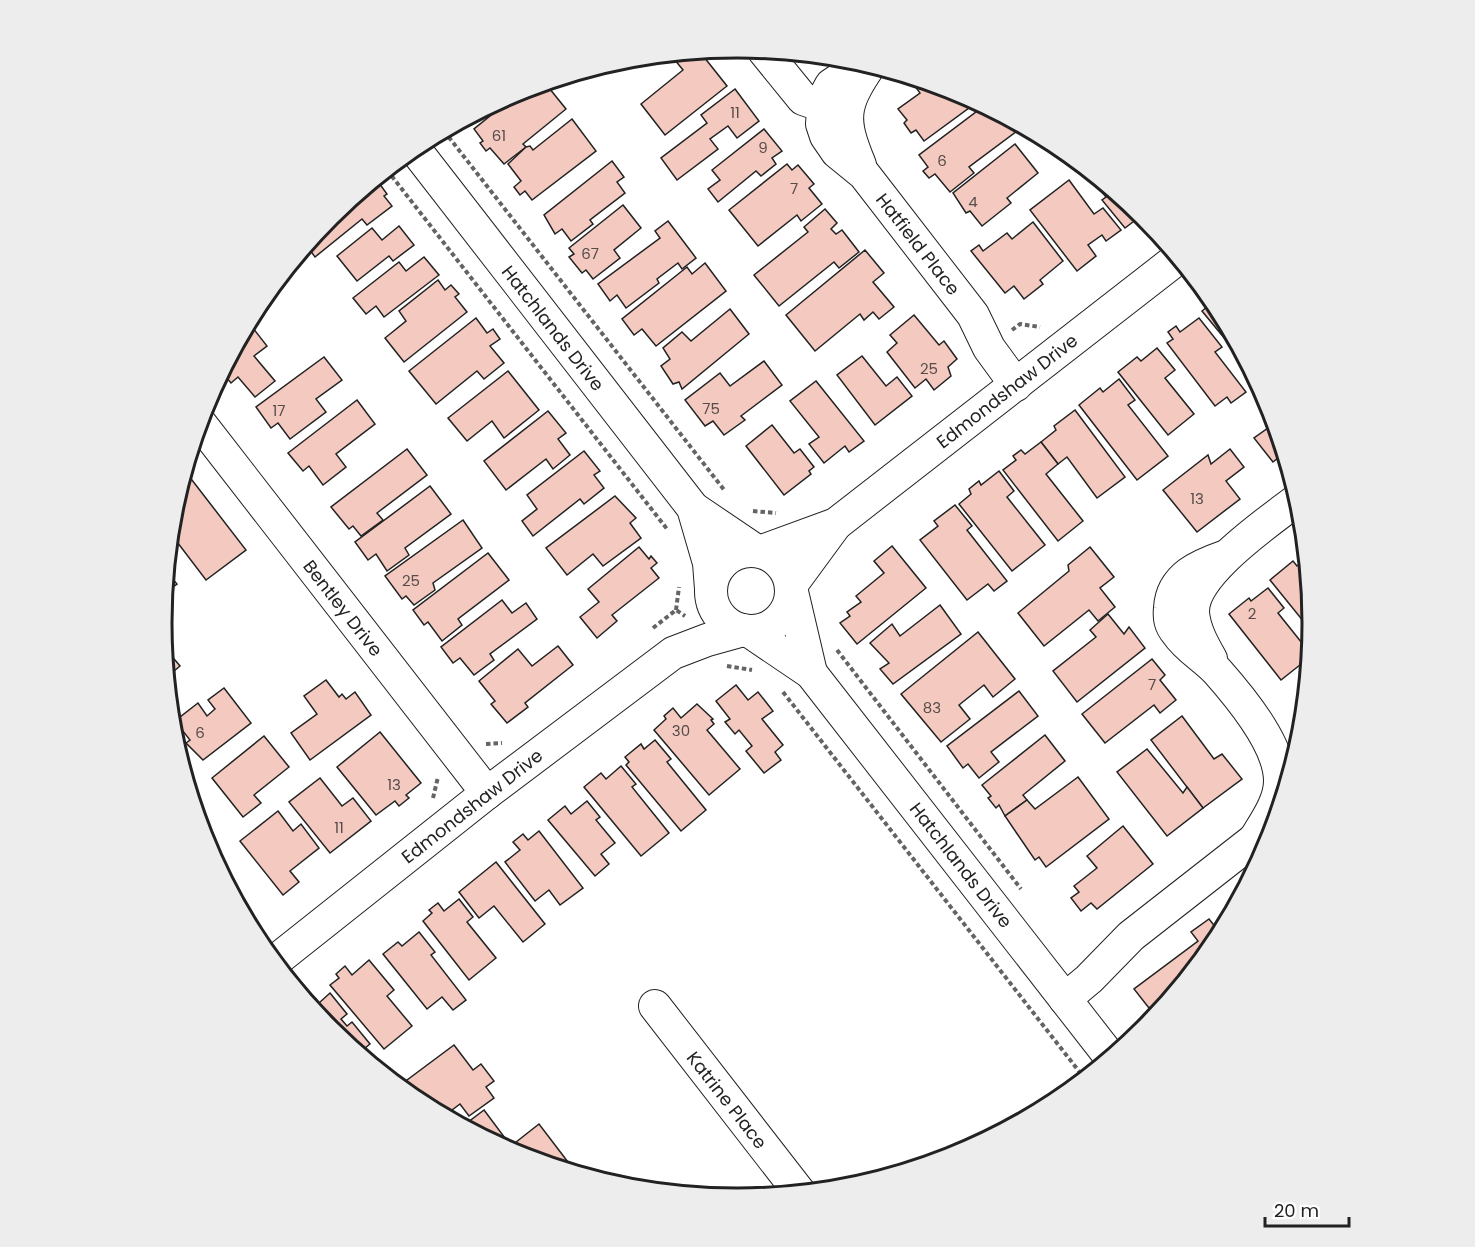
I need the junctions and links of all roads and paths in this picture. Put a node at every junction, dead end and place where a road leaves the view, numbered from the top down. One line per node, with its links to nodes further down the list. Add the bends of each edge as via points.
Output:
1 (771, 60): 4 (street, via 803,99)
2 (853, 70): 4 (street, via 831,85)
3 (864, 73): 4 (street)
4 (833, 110): 11 (street, Hatfield Place, via 846,127 864,174 973,315 1002,338)
5 (449, 138): 13 (path)
6 (421, 156): 15 (street, Hatchlands Drive)
7 (392, 177): 17 (path)
8 (1172, 263): 11 (street, Edmondshaw Drive)
9 (1009, 317): 10 (path)
10 (1016, 327)
11 (1024, 379): 16 (street, Edmondshaw Drive)
12 (206, 431): 29 (street, Bentley Drive)
13 (729, 496)
14 (1290, 506): 28 (street, via 1226,556 1197,595 1193,610 1196,628 1217,670 1263,731)
15 (693, 508): 18 (street, Hatchlands Drive); 20 (street, Hatchlands Drive, via 709,563)
16 (836, 524): 18 (street, Edmondshaw Drive); 19 (street, Edmondshaw Drive)
17 (671, 533)
18 (758, 551): 19 (street, via 781,564); 20 (street, via 730,556 717,571)
19 (792, 588): 21 (street, via 790,605 783,616 774,624); 26 (street, Hatchlands Drive)
20 (711, 592): 21 (street, via 721,617); 23 (street, Edmondshaw Drive)
21 (746, 631): 23 (street, Edmondshaw Drive); 26 (street, Hatchlands Drive)
22 (832, 642): 31 (path)
23 (673, 653): 29 (street, Edmondshaw Drive)
24 (716, 665): 25 (path)
25 (761, 671)
26 (811, 673): 33 (street, Hatchlands Drive)
27 (781, 690): 36 (path)
28 (1283, 769)
29 (487, 793): 32 (street, Edmondshaw Drive)
30 (1259, 840): 33 (street, via 1131,936 1089,979)
31 (1021, 890)
32 (281, 956)
33 (1059, 991): 35 (street, Hatchlands Drive)
34 (655, 1006): 37 (street, Katrine Place)
35 (1106, 1051)
36 (1080, 1073)
37 (794, 1185)

